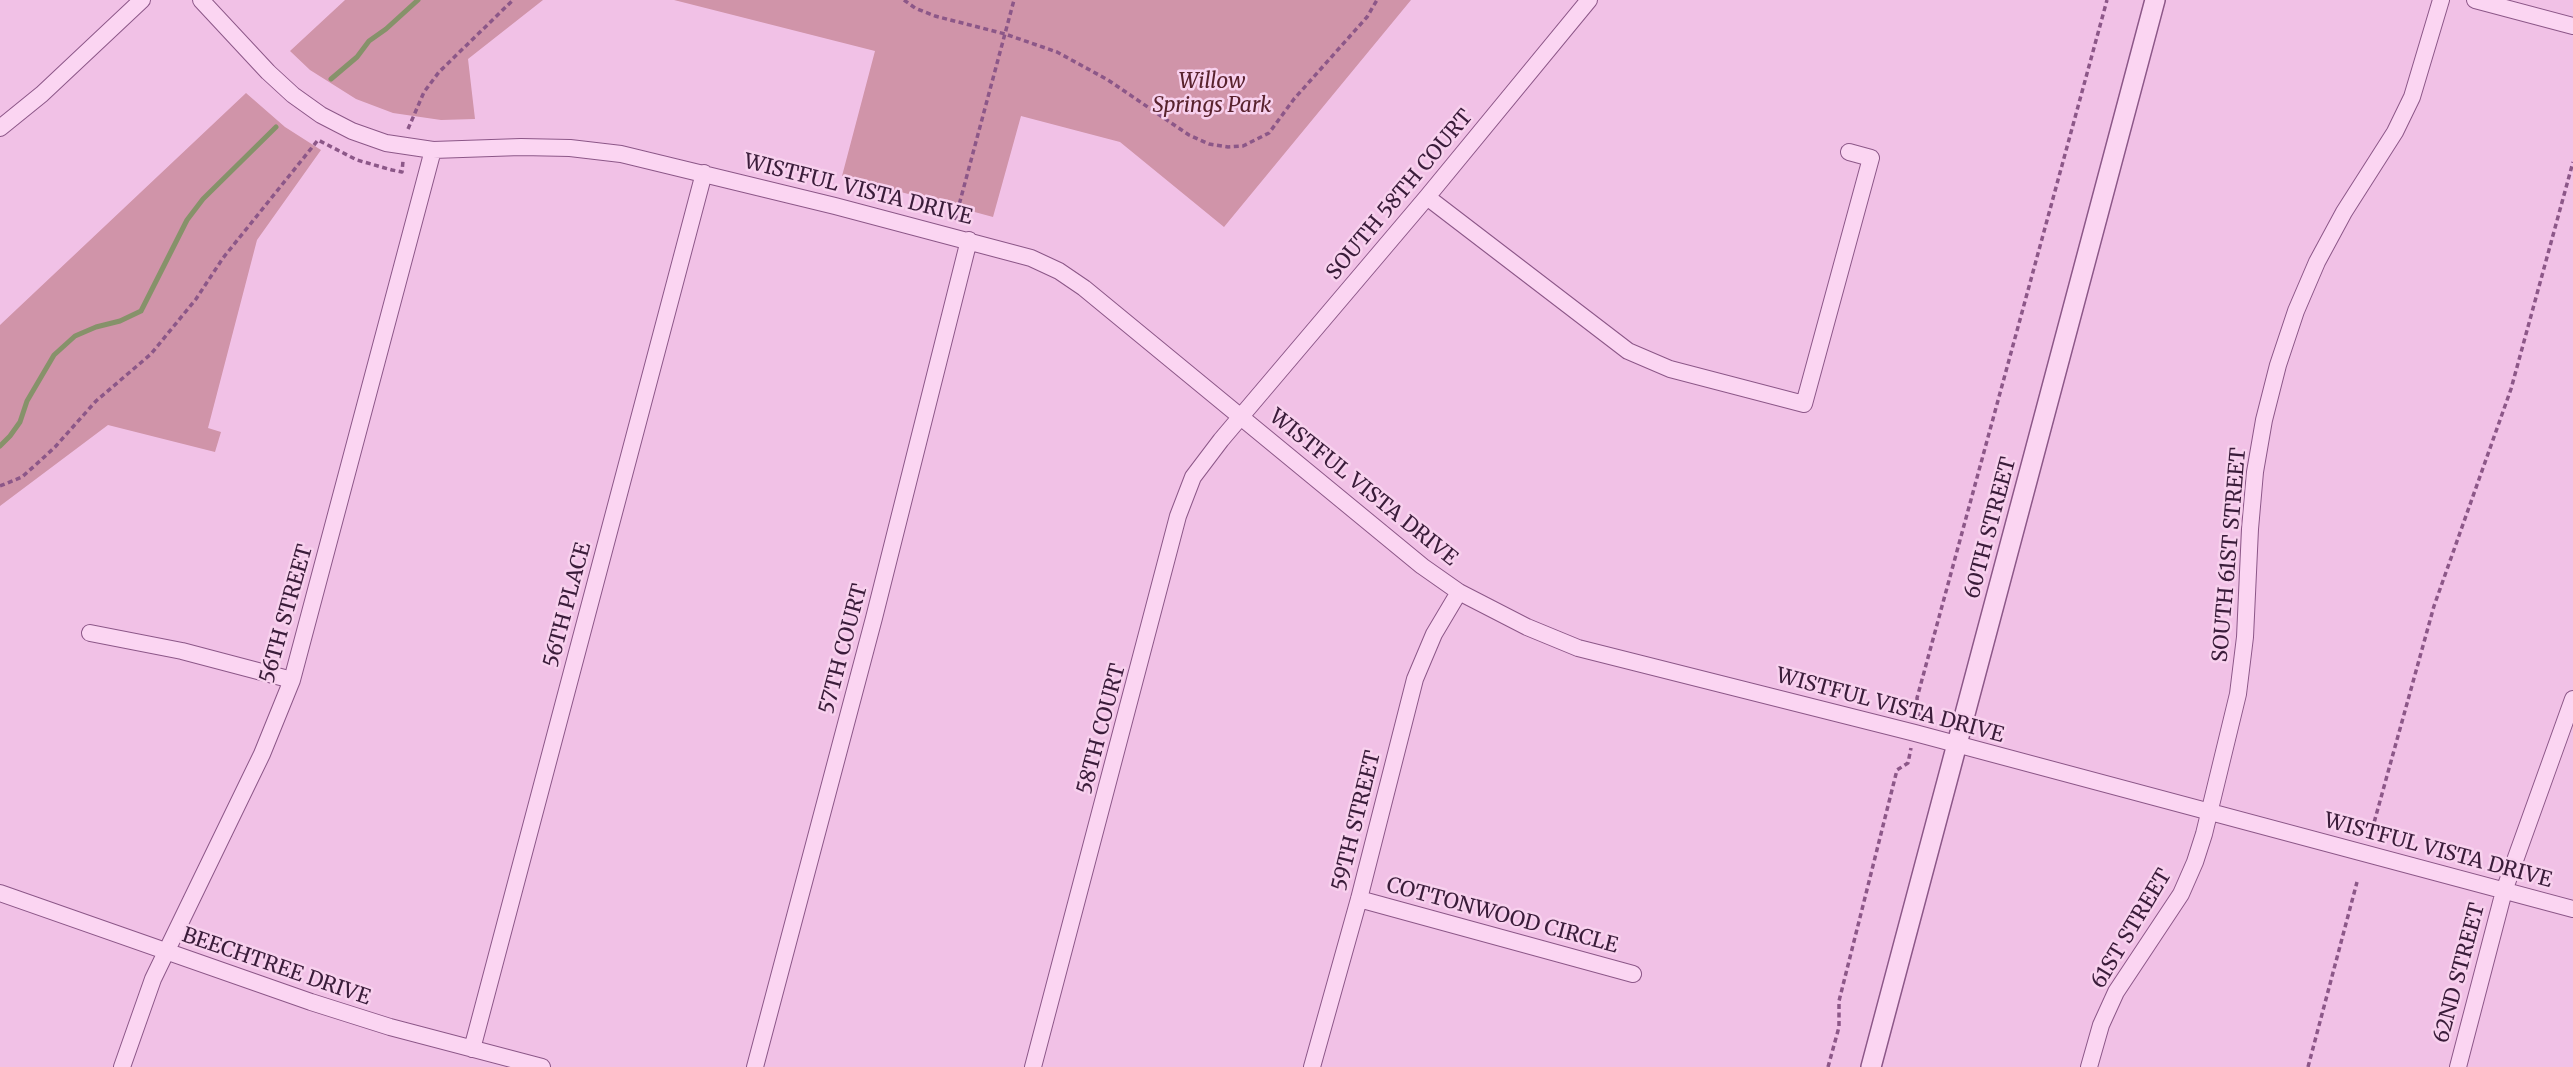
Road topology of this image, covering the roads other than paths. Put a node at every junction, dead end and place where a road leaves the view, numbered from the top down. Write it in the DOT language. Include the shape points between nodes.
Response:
graph roads {
  1 [pos="142,0"];
  2 [pos="201,0"];
  3 [pos="1589,0"];
  4 [pos="2155,0"];
  5 [pos="2441,0"];
  6 [pos="2475,0"];
  7 [pos="2573,26"];
  8 [pos="0,128"];
  9 [pos="433,150"];
  10 [pos="1849,152"];
  11 [pos="704,173"];
  12 [pos="1427,197"];
  13 [pos="969,240"];
  14 [pos="1241,416"];
  15 [pos="1459,592"];
  16 [pos="90,633"];
  17 [pos="292,680"];
  18 [pos="2573,699"];
  19 [pos="1957,746"];
  20 [pos="2210,813"];
  21 [pos="2504,891"];
  22 [pos="0,892"];
  23 [pos="1359,899"];
  24 [pos="2573,909"];
  25 [pos="166,951"];
  26 [pos="1633,974"];
  27 [pos="472,1049"];
  28 [pos="122,1067"];
  29 [pos="542,1067"];
  30 [pos="755,1067"];
  31 [pos="1033,1067"];
  32 [pos="1312,1067"];
  33 [pos="1871,1067"];
  34 [pos="2089,1067"];
  35 [pos="2458,1067"];
  1 -- 8 [label="street"];
  2 -- 9 [label="street, WISTFUL VISTA DRIVE" via="268,72 321,115 386,143"];
  3 -- 12 [label="street, SOUTH 58TH COURT"];
  4 -- 19 [label="street, 60TH STREET"];
  5 -- 20 [label="street, SOUTH 61ST STREET" via="2412,97 2318,262 2278,365 2255,472 2238,694"];
  6 -- 7 [label="street"];
  9 -- 11 [label="street, WISTFUL VISTA DRIVE" via="570,148 621,153"];
  9 -- 17 [label="street, 56TH STREET"];
  10 -- 12 [label="street" via="1871,158 1804,404 1670,369 1628,351"];
  11 -- 13 [label="street, WISTFUL VISTA DRIVE"];
  11 -- 27 [label="street, 56TH PLACE"];
  12 -- 14 [label="street, SOUTH 58TH COURT"];
  13 -- 14 [label="street, WISTFUL VISTA DRIVE" via="1059,271"];
  13 -- 30 [label="street, 57TH COURT"];
  14 -- 15 [label="street, WISTFUL VISTA DRIVE"];
  14 -- 31 [label="street, 58TH COURT" via="1194,477 1182,502"];
  15 -- 19 [label="street, WISTFUL VISTA DRIVE" via="1578,648"];
  15 -- 23 [label="street, 59TH STREET" via="1418,669"];
  16 -- 17 [label="street"];
  17 -- 25 [label="street, 56TH STREET" via="262,754"];
  18 -- 21 [label="street, 62ND STREET"];
  19 -- 20 [label="street, WISTFUL VISTA DRIVE"];
  19 -- 33 [label="street, 60TH STREET"];
  20 -- 21 [label="street, WISTFUL VISTA DRIVE"];
  20 -- 34 [label="street, 61ST STREET" via="2196,862 2116,992"];
  21 -- 24 [label="street, WISTFUL VISTA DRIVE"];
  21 -- 35 [label="street, 62ND STREET"];
  22 -- 25 [label="street, BEECHTREE DRIVE"];
  23 -- 26 [label="street, COTTONWOOD CIRCLE"];
  23 -- 32 [label="street, 59TH STREET"];
  25 -- 27 [label="street, BEECHTREE DRIVE" via="310,1002"];
  25 -- 28 [label="street, 56TH STREET"];
  27 -- 29 [label="street, BEECHTREE DRIVE"];
}
